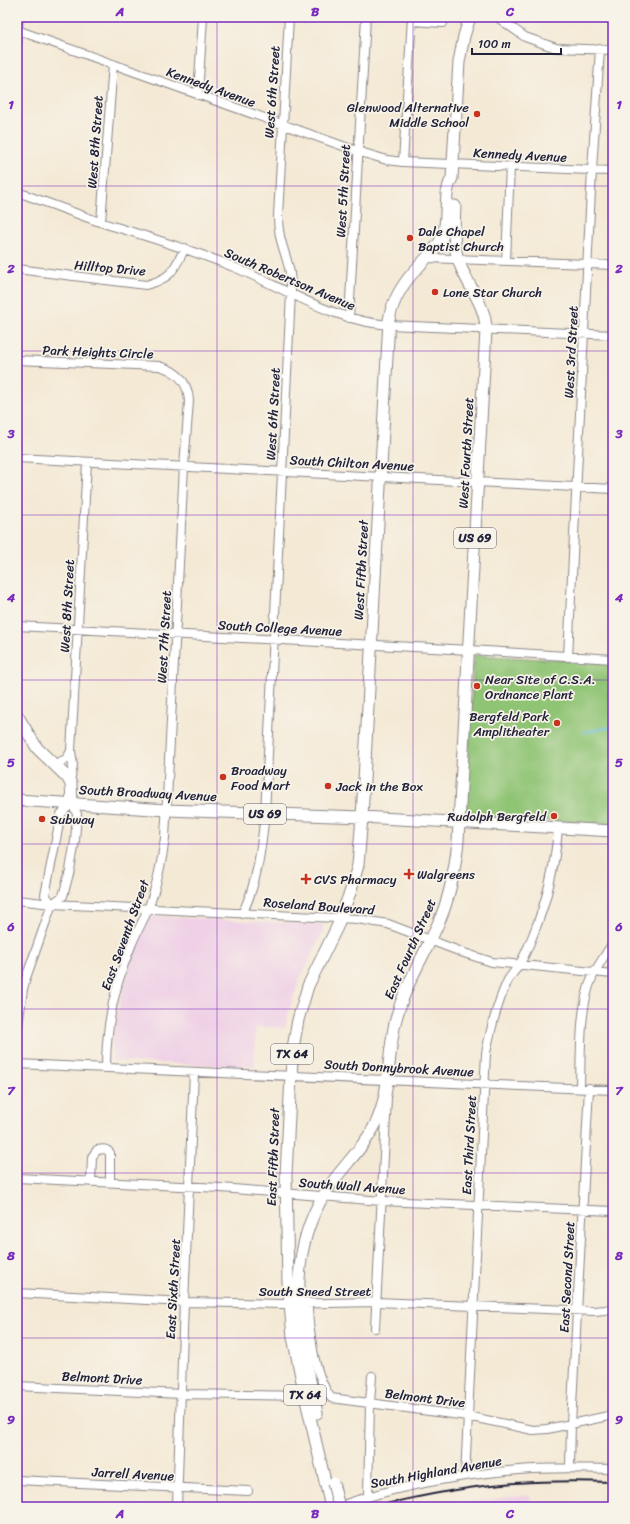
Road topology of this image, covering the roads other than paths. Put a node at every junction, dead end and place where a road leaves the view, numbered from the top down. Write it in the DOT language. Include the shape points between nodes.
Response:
graph roads {
  1 [pos="19,17"];
  2 [pos="204,17"];
  3 [pos="289,17"];
  4 [pos="366,17"];
  5 [pos="470,17"];
  6 [pos="497,17"];
  7 [pos="412,19"];
  8 [pos="443,24"];
  9 [pos="17,30"];
  10 [pos="17,46"];
  11 [pos="600,49"];
  12 [pos="613,50"];
  13 [pos="113,64"];
  14 [pos="198,95"];
  15 [pos="282,125"];
  16 [pos="357,151"];
  17 [pos="403,162"];
  18 [pos="453,164"];
  19 [pos="510,166"];
  20 [pos="592,170"];
  21 [pos="613,171"];
  22 [pos="452,178"];
  23 [pos="17,192"];
  24 [pos="101,222"];
  25 [pos="185,248"];
  26 [pos="427,258"];
  27 [pos="458,259"];
  28 [pos="506,261"];
  29 [pos="588,264"];
  30 [pos="613,265"];
  31 [pos="17,269"];
  32 [pos="291,293"];
  33 [pos="349,318"];
  34 [pos="389,325"];
  35 [pos="486,330"];
  36 [pos="584,334"];
  37 [pos="613,335"];
  38 [pos="17,360"];
  39 [pos="17,458"];
  40 [pos="87,462"];
  41 [pos="184,466"];
  42 [pos="282,472"];
  43 [pos="380,476"];
  44 [pos="478,482"];
  45 [pos="576,487"];
  46 [pos="613,489"];
  47 [pos="17,626"];
  48 [pos="77,629"];
  49 [pos="176,635"];
  50 [pos="273,640"];
  51 [pos="371,645"];
  52 [pos="470,650"];
  53 [pos="568,657"];
  54 [pos="613,659"];
  55 [pos="17,715"];
  56 [pos="71,751"];
  57 [pos="55,765"];
  58 [pos="70,782"];
  59 [pos="17,800"];
  60 [pos="72,803"];
  61 [pos="167,810"];
  62 [pos="265,814"];
  63 [pos="362,817"];
  64 [pos="460,822"];
  65 [pos="558,829"];
  66 [pos="613,831"];
  67 [pos="17,900"];
  68 [pos="52,904"];
  69 [pos="149,908"];
  70 [pos="242,914"];
  71 [pos="341,918"];
  72 [pos="431,940"];
  73 [pos="613,943"];
  74 [pos="519,965"];
  75 [pos="595,973"];
  76 [pos="613,974"];
  77 [pos="17,1033"];
  78 [pos="17,1064"];
  79 [pos="106,1068"];
  80 [pos="194,1072"];
  81 [pos="290,1076"];
  82 [pos="387,1083"];
  83 [pos="484,1084"];
  84 [pos="580,1088"];
  85 [pos="589,1088"];
  86 [pos="613,1090"];
  87 [pos="17,1178"];
  88 [pos="91,1182"];
  89 [pos="110,1182"];
  90 [pos="190,1186"];
  91 [pos="285,1193"];
  92 [pos="323,1196"];
  93 [pos="382,1201"];
  94 [pos="478,1205"];
  95 [pos="583,1210"];
  96 [pos="613,1211"];
  97 [pos="17,1293"];
  98 [pos="184,1302"];
  99 [pos="376,1302"];
  100 [pos="298,1303"];
  101 [pos="473,1305"];
  102 [pos="613,1308"];
  103 [pos="578,1309"];
  104 [pos="375,1328"];
  105 [pos="372,1376"];
  106 [pos="17,1386"];
  107 [pos="181,1394"];
  108 [pos="305,1396"];
  109 [pos="370,1403"];
  110 [pos="613,1414"];
  111 [pos="467,1416"];
  112 [pos="571,1424"];
  113 [pos="570,1468"];
  114 [pos="613,1468"];
  115 [pos="465,1476"];
  116 [pos="17,1480"];
  117 [pos="329,1484"];
  118 [pos="178,1488"];
  119 [pos="248,1491"];
  120 [pos="368,1496"];
  121 [pos="177,1507"];
  122 [pos="331,1507"];
  123 [pos="338,1507"];
  1 -- 9 [label="street"];
  2 -- 14 [label="street"];
  3 -- 15 [label="street, West 6th Street"];
  4 -- 16 [label="street, West 5th Street"];
  5 -- 18 [label="main road, US 69" via="458,62"];
  6 -- 11 [label="street" via="525,37 556,48"];
  7 -- 8 [label="street"];
  7 -- 17 [label="street"];
  9 -- 10 [label="street"];
  9 -- 13 [label="street, Kennedy Avenue"];
  11 -- 12 [label="street"];
  11 -- 20 [label="street, West 3rd Street"];
  13 -- 14 [label="street, Kennedy Avenue"];
  13 -- 24 [label="street, West 8th Street"];
  14 -- 15 [label="street, Kennedy Avenue"];
  15 -- 16 [label="street, Kennedy Avenue"];
  15 -- 32 [label="street, West 6th Street" via="278,229 290,270"];
  16 -- 17 [label="street, Kennedy Avenue"];
  16 -- 33 [label="street, West 5th Street"];
  17 -- 18 [label="street, Kennedy Avenue"];
  18 -- 19 [label="street, Kennedy Avenue"];
  18 -- 22 [label="main road, US 69"];
  19 -- 20 [label="street, Kennedy Avenue"];
  19 -- 28 [label="street"];
  20 -- 21 [label="street, Kennedy Avenue"];
  20 -- 29 [label="street, West 3rd Street"];
  22 -- 26 [label="main road, US 69" via="448,185 443,234"];
  22 -- 27 [label="main road, US 69" via="456,184 454,238"];
  23 -- 24 [label="street, South Robertson Avenue"];
  24 -- 25 [label="street, South Robertson Avenue"];
  25 -- 31 [label="street, Hilltop Drive" via="168,277 146,285"];
  25 -- 32 [label="street, South Robertson Avenue"];
  26 -- 27 [label="street"];
  26 -- 34 [label="main road, US 69" via="399,291 392,307"];
  27 -- 28 [label="street"];
  27 -- 35 [label="main road, West Fourth Street / US 69" via="481,305"];
  28 -- 29 [label="street"];
  29 -- 30 [label="street"];
  29 -- 36 [label="street, West 3rd Street"];
  32 -- 33 [label="street, South Robertson Avenue"];
  32 -- 42 [label="street, West 6th Street"];
  33 -- 34 [label="street, South Robertson Avenue"];
  34 -- 35 [label="street, South Robertson Avenue"];
  34 -- 43 [label="main road, West Fifth Street / US 69"];
  35 -- 36 [label="street, South Robertson Avenue"];
  35 -- 44 [label="main road, West Fourth Street / US 69"];
  36 -- 37 [label="street, South Robertson Avenue"];
  36 -- 45 [label="street, West 3rd Street"];
  38 -- 41 [label="street, Park Heights Circle" via="159,366 175,372 184,381 189,393"];
  39 -- 40 [label="street, South Chilton Avenue"];
  40 -- 41 [label="street, South Chilton Avenue"];
  40 -- 48 [label="street, West 8th Street"];
  41 -- 42 [label="street, South Chilton Avenue"];
  41 -- 49 [label="street, West 7th Street"];
  42 -- 43 [label="street, South Chilton Avenue"];
  42 -- 50 [label="street, West 6th Street"];
  43 -- 44 [label="street, South Chilton Avenue"];
  43 -- 51 [label="main road, West Fifth Street / US 69"];
  44 -- 45 [label="street, South Chilton Avenue"];
  44 -- 52 [label="main road, West Fourth Street / US 69"];
  45 -- 46 [label="street, South Chilton Avenue"];
  45 -- 53 [label="street, West 3rd Street"];
  47 -- 48 [label="street, South College Avenue"];
  48 -- 49 [label="street, South College Avenue"];
  48 -- 56 [label="street, West 8th Street"];
  49 -- 50 [label="street, South College Avenue"];
  49 -- 61 [label="street, West 7th Street"];
  50 -- 51 [label="street, South College Avenue"];
  50 -- 62 [label="street, West 6th Street"];
  51 -- 52 [label="street, South College Avenue"];
  51 -- 63 [label="main road, West Fifth Street / US 69"];
  52 -- 53 [label="street, South College Avenue"];
  52 -- 64 [label="main road, West Fourth Street / US 69"];
  53 -- 54 [label="street, South College Avenue"];
  55 -- 57 [label="main road" via="37,748"];
  56 -- 57 [label="street" via="67,758"];
  56 -- 58 [label="street, West 8th Street" via="73,765"];
  57 -- 58 [label="main road"];
  58 -- 60 [label="main road"];
  59 -- 60 [label="main road, South Broadway Avenue / US 69"];
  60 -- 61 [label="main road, South Broadway Avenue / US 69"];
  60 -- 68 [label="street" via="77,814 70,870 63,896"];
  60 -- 68 [label="street" via="61,814 45,894"];
  61 -- 62 [label="main road, South Broadway Avenue / US 69"];
  61 -- 69 [label="street, East Seventh Street" via="161,865"];
  62 -- 63 [label="main road, South Broadway Avenue / US 69"];
  62 -- 70 [label="street, West 6th Street" via="258,865 250,898"];
  63 -- 64 [label="main road, South Broadway Avenue / US 69"];
  63 -- 71 [label="main road, East Fifth Street / TX 64" via="358,864"];
  64 -- 65 [label="main road, South Broadway Avenue"];
  64 -- 72 [label="main road, East Fourth Street / TX 64" via="451,886"];
  65 -- 66 [label="main road, South Broadway Avenue"];
  65 -- 74 [label="street, East Third Street" via="556,855 547,893 533,936"];
  67 -- 68 [label="street, Roseland Boulevard"];
  68 -- 69 [label="street, Roseland Boulevard"];
  68 -- 77 [label="street" via="23,988"];
  69 -- 70 [label="street, Roseland Boulevard"];
  69 -- 79 [label="street, East Seventh Street" via="131,946 119,981 108,1030"];
  70 -- 71 [label="street, Roseland Boulevard"];
  71 -- 72 [label="street, Roseland Boulevard" via="388,924"];
  71 -- 81 [label="main road, East Fifth Street / TX 64" via="315,970 302,1004 294,1038"];
  72 -- 74 [label="street, Roseland Boulevard" via="492,962"];
  72 -- 82 [label="main road, East Fourth Street / TX 64" via="412,976 399,1009 393,1030"];
  73 -- 75 [label="street"];
  74 -- 75 [label="street, Roseland Boulevard"];
  74 -- 83 [label="street, East Third Street" via="509,979 491,1028"];
  75 -- 76 [label="street, Roseland Boulevard"];
  75 -- 84 [label="street" via="583,1015"];
  78 -- 79 [label="street, South Donnybrook Avenue"];
  79 -- 80 [label="street, South Donnybrook Avenue"];
  80 -- 81 [label="street, South Donnybrook Avenue"];
  80 -- 90 [label="street, East Sixth Street"];
  81 -- 82 [label="street, South Donnybrook Avenue"];
  81 -- 91 [label="main road, East Fifth Street / TX 64"];
  82 -- 83 [label="street, South Donnybrook Avenue"];
  82 -- 92 [label="main road, East Fourth Street / TX 64" via="379,1116 372,1131"];
  82 -- 93 [label="street, East Fourth Street"];
  83 -- 84 [label="street, South Donnybrook Avenue"];
  83 -- 94 [label="street, East Third Street"];
  84 -- 85 [label="street, South Donnybrook Avenue"];
  85 -- 86 [label="street, South Donnybrook Avenue"];
  85 -- 95 [label="street, East Second Street"];
  87 -- 88 [label="street, South Wall Avenue"];
  88 -- 89 [label="street, South Wall Avenue"];
  88 -- 89 [label="street" via="92,1157 97,1150 103,1149 110,1153"];
  89 -- 90 [label="street, South Wall Avenue"];
  90 -- 91 [label="street, South Wall Avenue"];
  90 -- 98 [label="street, East Sixth Street"];
  91 -- 92 [label="street, South Wall Avenue"];
  91 -- 100 [label="main road, East Fifth Street / TX 64"];
  92 -- 93 [label="street, South Wall Avenue"];
  92 -- 100 [label="main road, East Fifth Street / TX 64" via="303,1244 298,1271"];
  93 -- 94 [label="street, South Wall Avenue"];
  93 -- 99 [label="street, East Fourth Street"];
  94 -- 95 [label="street, South Wall Avenue"];
  94 -- 101 [label="street, East Third Street"];
  95 -- 96 [label="street, South Wall Avenue"];
  95 -- 103 [label="street, East Second Street"];
  97 -- 98 [label="street, South Sneed Street"];
  98 -- 100 [label="street, South Sneed Street"];
  98 -- 107 [label="street, East Sixth Street"];
  99 -- 100 [label="street, South Sneed Street"];
  99 -- 101 [label="street, South Sneed Street"];
  99 -- 104 [label="street, East Fourth Street"];
  100 -- 108 [label="main road, East Fifth Street / TX 64" via="297,1356"];
  100 -- 109 [label="street, Belmont Drive" via="309,1314 317,1368 331,1398"];
  100 -- 117 [label="main road, East Fifth Street / TX 64"];
  101 -- 103 [label="street, South Sneed Street"];
  101 -- 111 [label="street, East Third Street"];
  102 -- 103 [label="street, South Sneed Street"];
  103 -- 112 [label="street, East Second Street"];
  105 -- 109 [label="street"];
  106 -- 107 [label="street, Belmont Drive"];
  107 -- 108 [label="street, Belmont Drive"];
  107 -- 118 [label="street, East Sixth Street"];
  108 -- 117 [label="main road, East Fifth Street / TX 64"];
  109 -- 111 [label="street, Belmont Drive"];
  109 -- 120 [label="street"];
  110 -- 112 [label="street, Belmont Drive"];
  111 -- 112 [label="street, Belmont Drive" via="533,1430"];
  111 -- 115 [label="street, East Third Street"];
  112 -- 113 [label="street, East Second Street"];
  113 -- 114 [label="street, South Highland Avenue"];
  113 -- 115 [label="street, South Highland Avenue" via="519,1469"];
  115 -- 120 [label="street, South Highland Avenue"];
  116 -- 118 [label="street, Jarrell Avenue"];
  117 -- 122 [label="main road, East Fifth Street / TX 64"];
  117 -- 123 [label="main road, TX 64, bridge"];
  118 -- 119 [label="street, Jarrell Avenue"];
  118 -- 121 [label="street, East Sixth Street"];
  120 -- 123 [label="street, South Highland Avenue"];
}
